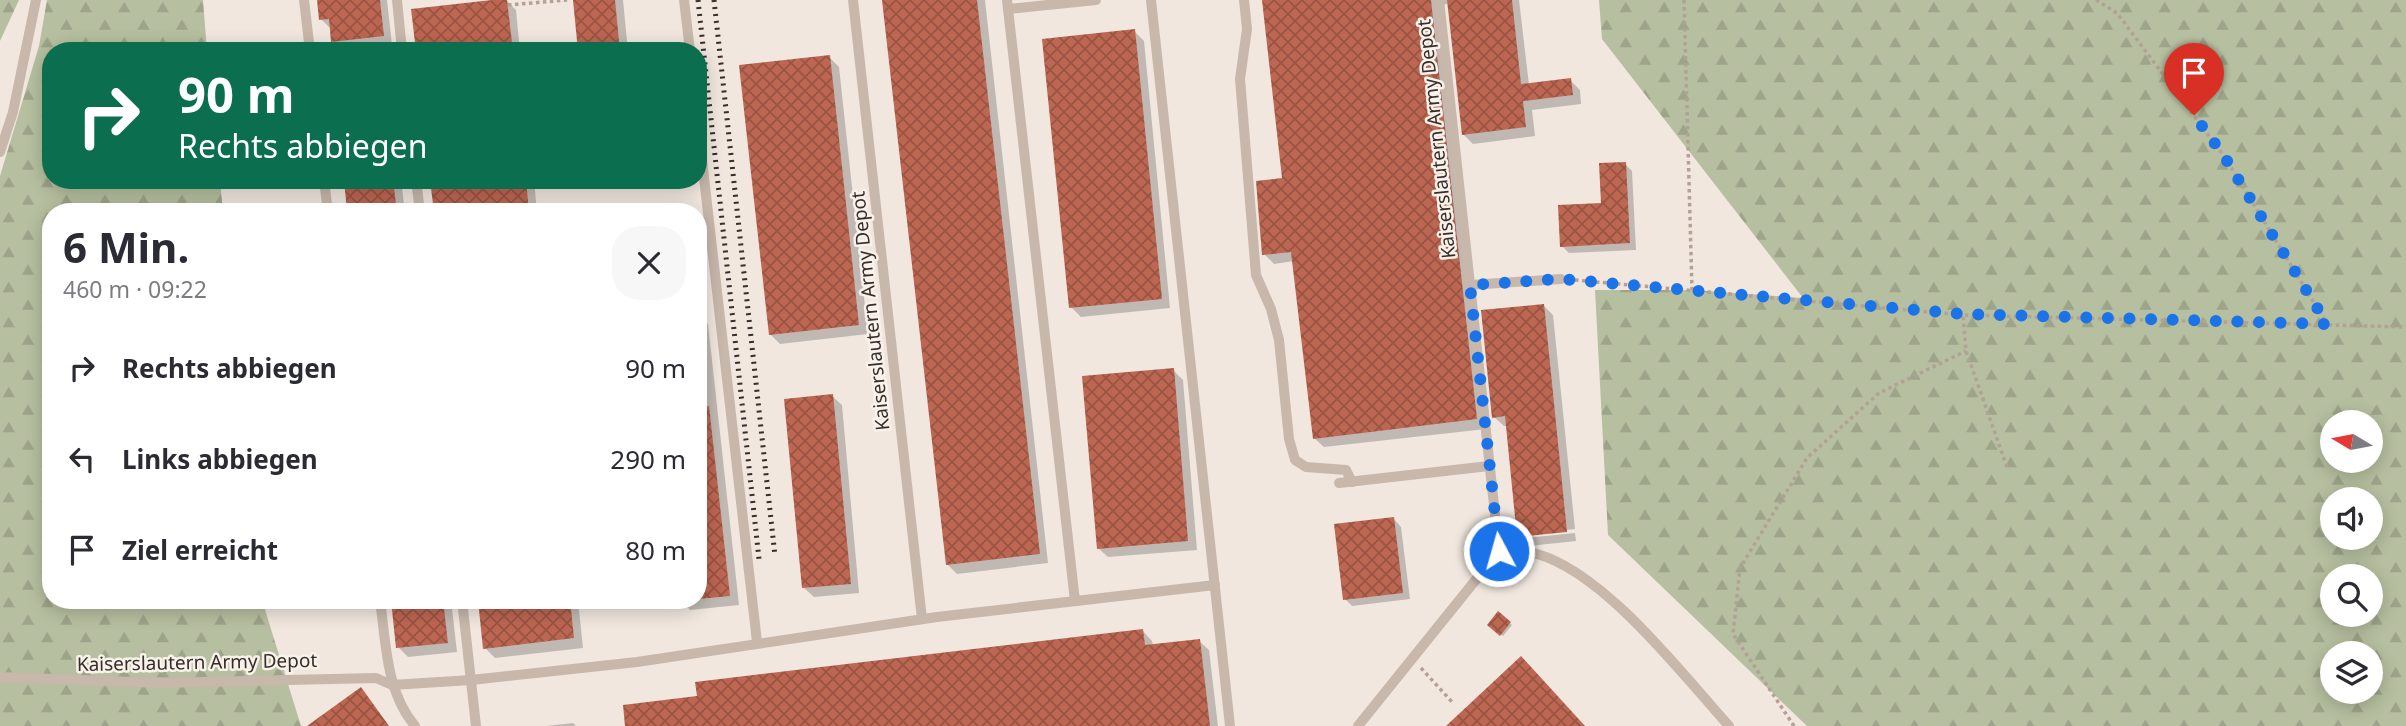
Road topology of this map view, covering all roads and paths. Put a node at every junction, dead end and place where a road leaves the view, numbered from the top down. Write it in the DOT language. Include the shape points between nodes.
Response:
graph roads {
  1 [pos="36,0"];
  2 [pos="304,0"];
  3 [pos="397,0"];
  4 [pos="567,0"];
  5 [pos="684,0"];
  6 [pos="853,0"];
  7 [pos="1096,0"];
  8 [pos="1151,0"];
  9 [pos="1244,0"];
  10 [pos="1438,0"];
  11 [pos="1684,0"];
  12 [pos="2096,0"];
  13 [pos="508,5"];
  14 [pos="1007,5"];
  15 [pos="309,42"];
  16 [pos="401,42"];
  17 [pos="689,42"];
  18 [pos="0,111"];
  19 [pos="13,112"];
  20 [pos="0,152"];
  21 [pos="707,204"];
  22 [pos="1561,279"];
  23 [pos="1470,285"];
  24 [pos="1692,290"];
  25 [pos="1963,314"];
  26 [pos="2327,324"];
  27 [pos="2406,327"];
  28 [pos="1966,351"];
  29 [pos="1489,466"];
  30 [pos="2007,467"];
  31 [pos="1352,482"];
  32 [pos="1339,483"];
  33 [pos="1499,551"];
  34 [pos="1216,585"];
  35 [pos="1075,601"];
  36 [pos="381,609"];
  37 [pos="463,609"];
  38 [pos="922,619"];
  39 [pos="757,642"];
  40 [pos="1413,659"];
  41 [pos="0,677"];
  42 [pos="471,680"];
  43 [pos="392,685"];
  44 [pos="1453,703"];
  45 [pos="415,726"];
  46 [pos="477,726"];
  47 [pos="1230,726"];
  48 [pos="1358,726"];
  49 [pos="1729,726"];
  50 [pos="1794,726"];
  1 -- 19 [label="lane"];
  2 -- 15 [label="lane"];
  3 -- 16 [label="lane"];
  4 -- 13 [label="path"];
  5 -- 17 [label="lane"];
  6 -- 38 [label="lane, Kaiserslautern Army Depot"];
  7 -- 14 [label="lane"];
  8 -- 34 [label="lane"];
  9 -- 31 [label="lane" via="1247,29 1240,79 1256,275 1279,340 1289,439 1295,460 1306,467 1346,470"];
  10 -- 23 [label="lane, Kaiserslautern Army Depot"];
  11 -- 24 [label="path"];
  12 -- 26 [label="path" via="2117,13 2224,156"];
  14 -- 35 [label="lane"];
  18 -- 19 [label="lane"];
  19 -- 20 [label="lane"];
  21 -- 39 [label="lane"];
  22 -- 23 [label="lane"];
  22 -- 24 [label="path"];
  23 -- 29 [label="lane, Kaiserslautern Army Depot"];
  24 -- 25 [label="path"];
  25 -- 26 [label="path"];
  25 -- 28 [label="path"];
  26 -- 27 [label="path"];
  28 -- 30 [label="path"];
  28 -- 50 [label="path" via="1879,393 1807,458 1740,568 1733,634"];
  29 -- 31 [label="lane"];
  29 -- 33 [label="lane, Kaiserslautern Army Depot"];
  31 -- 32 [label="lane"];
  33 -- 40 [label="lane"];
  33 -- 49 [label="lane" via="1546,557 1588,581 1661,649"];
  34 -- 35 [label="lane, Kaiserslautern Army Depot"];
  34 -- 47 [label="lane"];
  35 -- 38 [label="lane, Kaiserslautern Army Depot"];
  36 -- 43 [label="lane"];
  37 -- 42 [label="lane"];
  38 -- 39 [label="lane, Kaiserslautern Army Depot"];
  39 -- 42 [label="lane, Kaiserslautern Army Depot" via="637,662"];
  40 -- 44 [label="path"];
  40 -- 48 [label="lane"];
  41 -- 43 [label="lane, Kaiserslautern Army Depot" via="160,683 376,678"];
  42 -- 43 [label="lane, Kaiserslautern Army Depot"];
  42 -- 46 [label="lane"];
  43 -- 45 [label="lane"];
}
